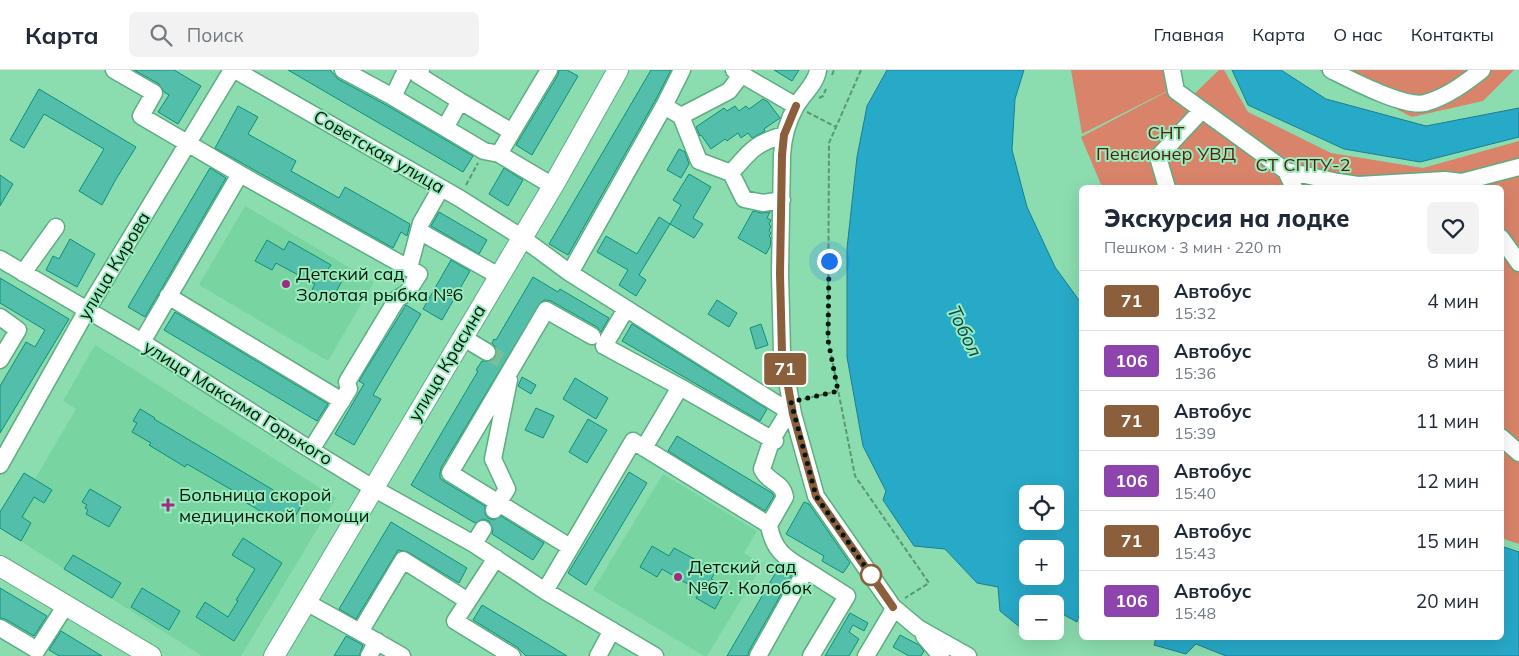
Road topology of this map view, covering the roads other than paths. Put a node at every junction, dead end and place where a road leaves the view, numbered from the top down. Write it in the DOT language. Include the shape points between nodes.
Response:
graph roads {
  1 [pos="114,70"];
  2 [pos="233,70"];
  3 [pos="343,70"];
  4 [pos="406,70"];
  5 [pos="421,70"];
  6 [pos="549,70"];
  7 [pos="618,70"];
  8 [pos="682,70"];
  9 [pos="818,70"];
  10 [pos="1172,70"];
  11 [pos="1331,70"];
  12 [pos="1482,70"];
  13 [pos="738,72"];
  14 [pos="393,97"];
  15 [pos="460,101"];
  16 [pos="664,106"];
  17 [pos="796,106"];
  18 [pos="1202,110"];
  19 [pos="681,116"];
  20 [pos="445,128"];
  21 [pos="512,132"];
  22 [pos="784,135"];
  23 [pos="188,143"];
  24 [pos="492,152"];
  25 [pos="1519,166"];
  26 [pos="1286,171"];
  27 [pos="731,173"];
  28 [pos="240,174"];
  29 [pos="1167,185"];
  30 [pos="1293,185"];
  31 [pos="1464,185"];
  32 [pos="553,186"];
  33 [pos="441,188"];
  34 [pos="782,200"];
  35 [pos="56,227"];
  36 [pos="419,231"];
  37 [pos="522,237"];
  38 [pos="1504,242"];
  39 [pos="0,259"];
  40 [pos="1519,263"];
  41 [pos="409,268"];
  42 [pos="570,272"];
  43 [pos="24,273"];
  44 [pos="499,276"];
  45 [pos="168,296"];
  46 [pos="626,309"];
  47 [pos="87,310"];
  48 [pos="0,317"];
  49 [pos="592,336"];
  50 [pos="462,337"];
  51 [pos="142,342"];
  52 [pos="487,352"];
  53 [pos="0,360"];
  54 [pos="510,364"];
  55 [pos="680,387"];
  56 [pos="342,402"];
  57 [pos="791,409"];
  58 [pos="773,440"];
  59 [pos="1504,440"];
  60 [pos="644,448"];
  61 [pos="311,450"];
  62 [pos="1519,453"];
  63 [pos="0,465"];
  64 [pos="373,488"];
  65 [pos="497,507"];
  66 [pos="769,525"];
  67 [pos="483,528"];
  68 [pos="474,544"];
  69 [pos="570,547"];
  70 [pos="496,558"];
  71 [pos="0,566"];
  72 [pos="806,570"];
  73 [pos="545,591"];
  74 [pos="468,601"];
  75 [pos="306,602"];
  76 [pos="66,605"];
  77 [pos="888,608"];
  78 [pos="0,628"];
  79 [pos="918,628"];
  80 [pos="612,630"];
  81 [pos="360,632"];
  82 [pos="936,639"];
  83 [pos="377,641"];
  84 [pos="127,650"];
  85 [pos="42,653"];
  86 [pos="151,656"];
  87 [pos="274,656"];
  88 [pos="369,656"];
  89 [pos="402,656"];
  90 [pos="512,656"];
  91 [pos="598,656"];
  92 [pos="655,656"];
  93 [pos="758,656"];
  94 [pos="811,656"];
  95 [pos="866,656"];
  96 [pos="941,656"];
  97 [pos="955,656"];
  98 [pos="968,656"];
  1 -- 23 [label="street" via="154,92 141,116"];
  2 -- 23 [label="street, улица Кирова"];
  2 -- 33 [label="street, Советская улица"];
  3 -- 14 [label="street"];
  4 -- 14 [label="street"];
  5 -- 15 [label="street" via="418,75"];
  6 -- 21 [label="street"];
  7 -- 32 [label="main road, улица Красина"];
  8 -- 16 [label="street"];
  9 -- 17 [label="street" via="817,77"];
  10 -- 18 [label="street" via="1176,91"];
  11 -- 12 [label="street" via="1410,103 1424,103 1451,92"];
  13 -- 17 [label="street"];
  13 -- 19 [label="street" via="729,91"];
  14 -- 20 [label="street"];
  15 -- 20 [label="street"];
  15 -- 21 [label="street"];
  16 -- 19 [label="street"];
  16 -- 42 [label="street"];
  17 -- 22 [label="street"];
  18 -- 26 [label="street"];
  18 -- 29 [label="street" via="1158,157"];
  19 -- 27 [label="street" via="699,161"];
  20 -- 24 [label="street"];
  21 -- 24 [label="street"];
  22 -- 27 [label="street" via="752,148"];
  22 -- 34 [label="street"];
  23 -- 28 [label="street"];
  23 -- 47 [label="street, улица Кирова"];
  24 -- 32 [label="street"];
  25 -- 31 [label="street"];
  26 -- 30 [label="street"];
  26 -- 31 [label="street" via="1358,185 1445,180"];
  27 -- 34 [label="street" via="744,199 763,203"];
  28 -- 41 [label="street"];
  28 -- 45 [label="street"];
  32 -- 37 [label="main road, улица Красина"];
  33 -- 36 [label="street"];
  33 -- 37 [label="street, Советская улица"];
  34 -- 57 [label="street" via="782,353"];
  35 -- 43 [label="street"];
  36 -- 41 [label="street"];
  36 -- 44 [label="street"];
  37 -- 42 [label="street, Советская улица"];
  37 -- 44 [label="main road, улица Красина"];
  38 -- 40 [label="street"];
  39 -- 43 [label="street, улица Максима Горького"];
  41 -- 56 [label="street" via="419,274 407,294 397,299 347,382 350,389"];
  42 -- 46 [label="street, Советская улица"];
  43 -- 47 [label="street, улица Максима Горького"];
  44 -- 50 [label="main road, улица Красина"];
  45 -- 51 [label="street"];
  45 -- 56 [label="street"];
  46 -- 55 [label="street" via="604,346"];
  46 -- 57 [label="street, Советская улица"];
  47 -- 51 [label="street, улица Максима Горького"];
  47 -- 63 [label="street, улица Кирова"];
  48 -- 53 [label="street" via="18,330"];
  49 -- 54 [label="street" via="546,310"];
  50 -- 52 [label="street"];
  50 -- 64 [label="main road, улица Красина"];
  51 -- 61 [label="street, улица Максима Горького"];
  54 -- 65 [label="street" via="493,459 507,489"];
  54 -- 65 [label="street" via="450,473"];
  55 -- 58 [label="street"];
  55 -- 60 [label="street"];
  56 -- 61 [label="street"];
  57 -- 58 [label="street"];
  57 -- 77 [label="street" via="816,496"];
  58 -- 66 [label="street" via="762,469 765,475 782,486 785,497"];
  59 -- 62 [label="street"];
  60 -- 66 [label="street"];
  60 -- 69 [label="street" via="633,441"];
  61 -- 64 [label="street, улица Максима Горького"];
  64 -- 68 [label="street, улица Максима Горького"];
  64 -- 75 [label="main road, улица Красина"];
  65 -- 69 [label="street"];
  66 -- 72 [label="street" via="771,537 781,554"];
  67 -- 68 [label="street"];
  68 -- 70 [label="street, улица Максима Горького"];
  69 -- 73 [label="street"];
  70 -- 73 [label="street, улица Максима Горького"];
  70 -- 74 [label="street"];
  71 -- 76 [label="main road"];
  72 -- 93 [label="street"];
  72 -- 94 [label="street" via="846,596"];
  73 -- 80 [label="street, улица Максима Горького"];
  74 -- 81 [label="street" via="402,560"];
  74 -- 90 [label="street" via="455,621"];
  75 -- 81 [label="street"];
  75 -- 87 [label="main road, улица Красина"];
  76 -- 84 [label="main road"];
  76 -- 85 [label="street"];
  77 -- 79 [label="street"];
  77 -- 95 [label="street"];
  78 -- 85 [label="street"];
  79 -- 82 [label="street"];
  79 -- 96 [label="street"];
  80 -- 91 [label="street"];
  80 -- 92 [label="street, улица Максима Горького"];
  81 -- 83 [label="street"];
  82 -- 97 [label="street"];
  82 -- 98 [label="street"];
  83 -- 88 [label="street"];
  83 -- 89 [label="street"];
  84 -- 86 [label="main road"];
}
